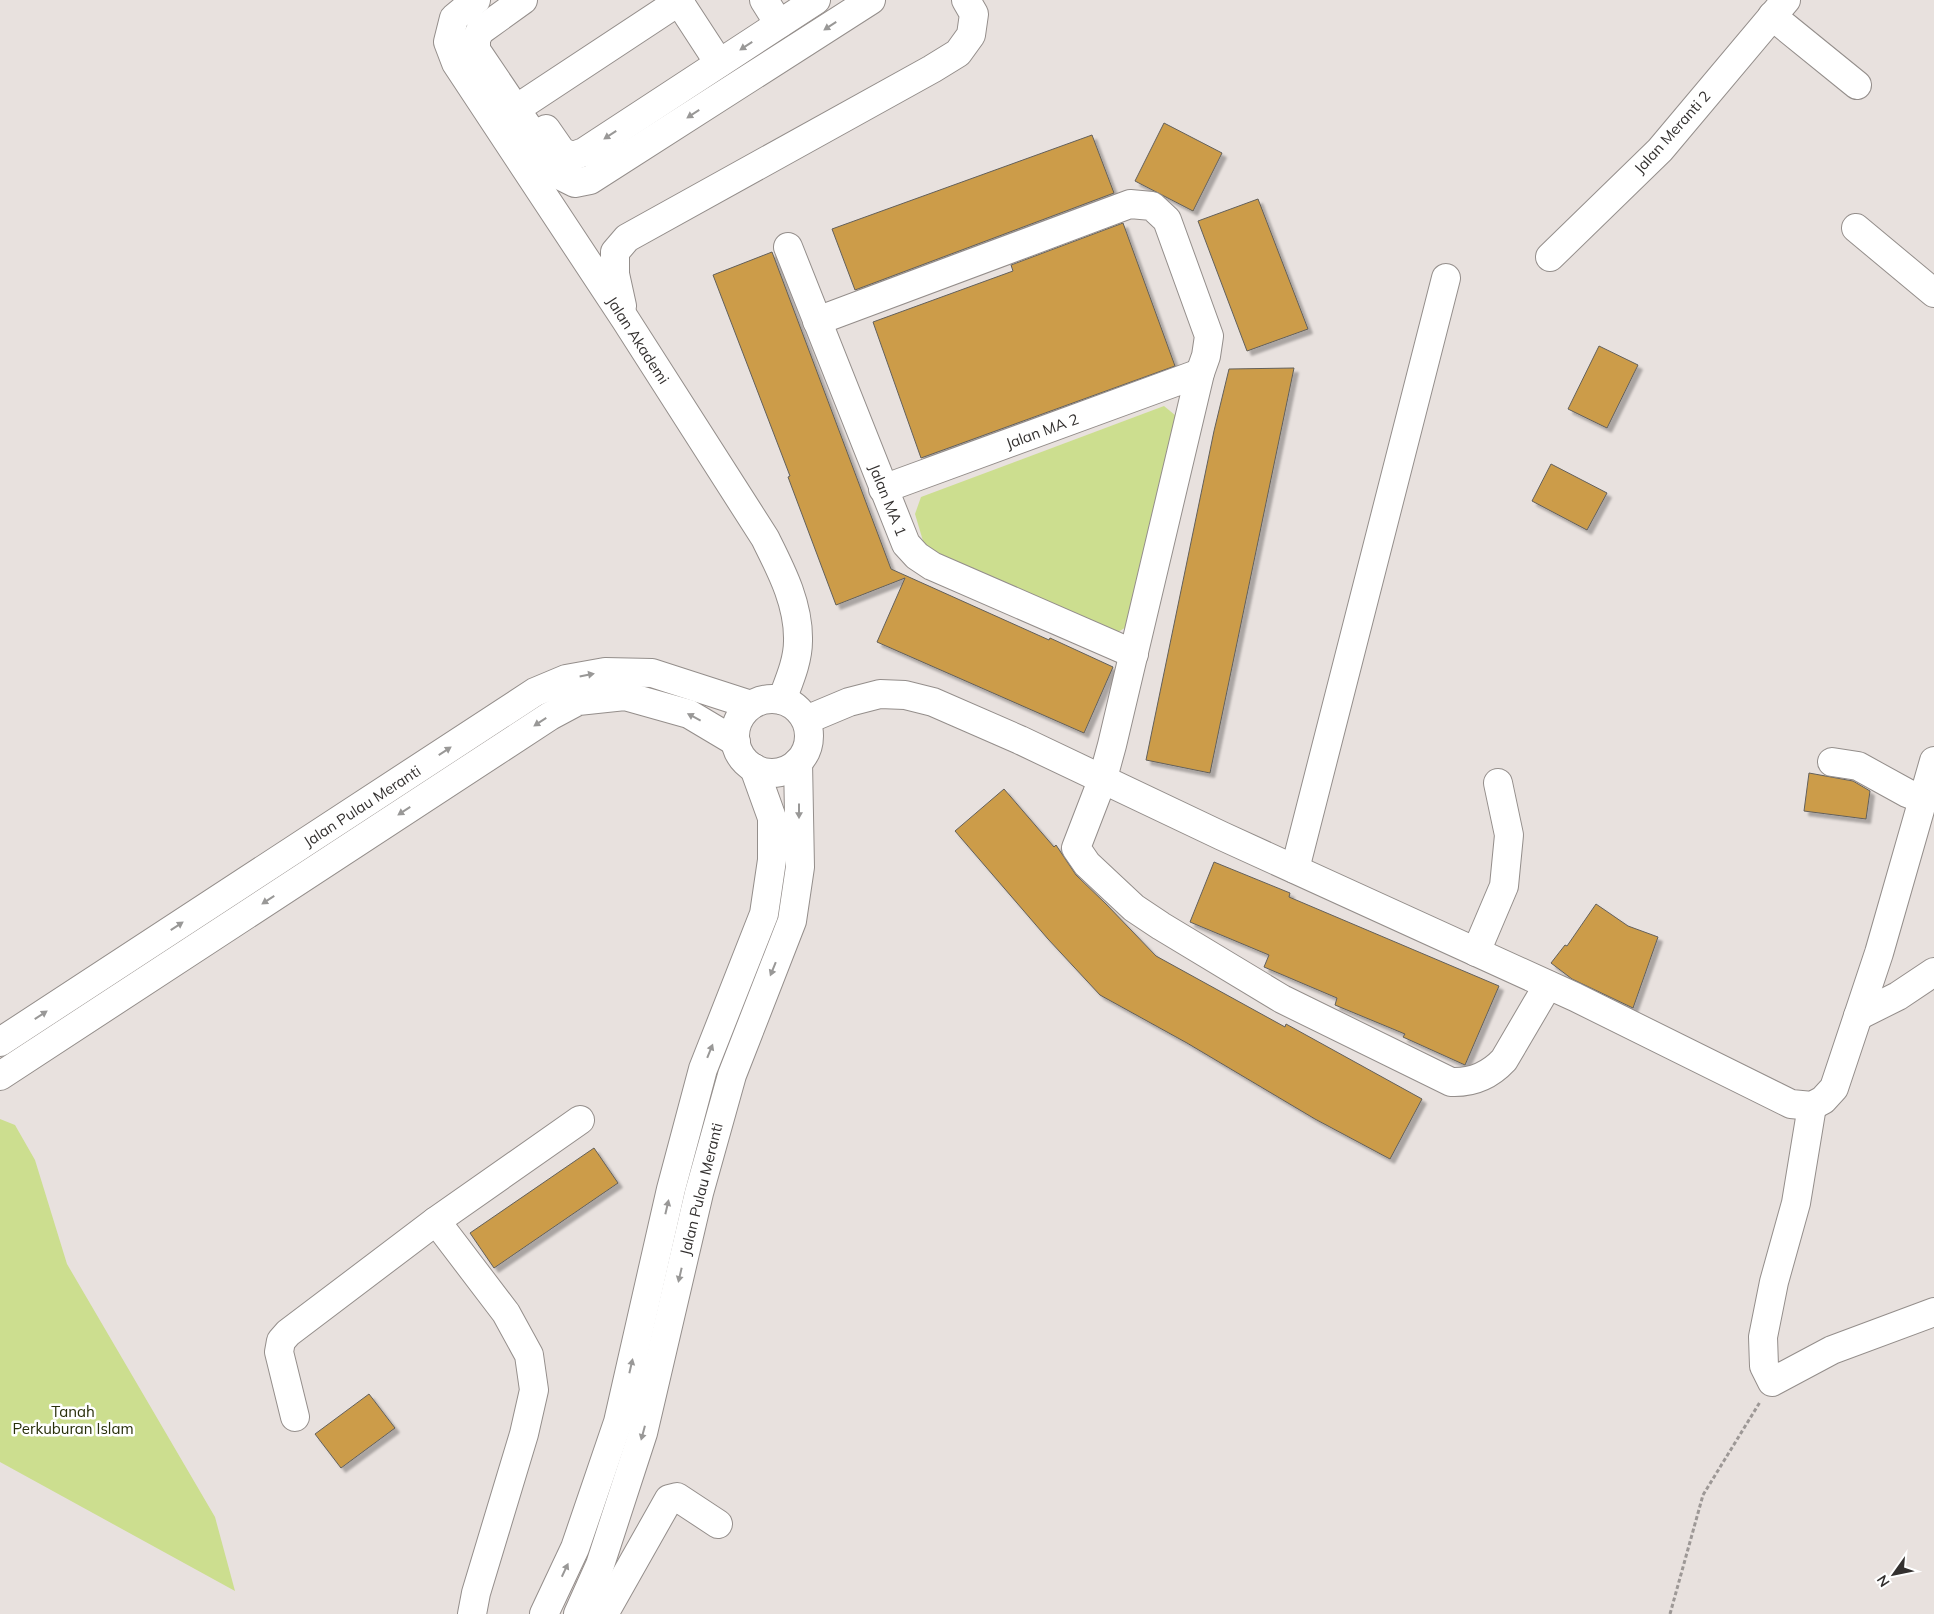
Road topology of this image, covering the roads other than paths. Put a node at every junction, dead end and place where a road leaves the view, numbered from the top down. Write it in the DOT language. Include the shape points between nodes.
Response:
graph roads {
  1 [pos="476,0"];
  2 [pos="523,0"];
  3 [pos="679,0"];
  4 [pos="764,0"];
  5 [pos="816,0"];
  6 [pos="871,0"];
  7 [pos="966,0"];
  8 [pos="1779,8"];
  9 [pos="779,24"];
  10 [pos="480,31"];
  11 [pos="720,63"];
  12 [pos="1857,85"];
  13 [pos="528,101"];
  14 [pos="1856,228"];
  15 [pos="788,247"];
  16 [pos="1550,257"];
  17 [pos="1446,278"];
  18 [pos="1934,293"];
  19 [pos="625,319"];
  20 [pos="816,321"];
  21 [pos="1200,373"];
  22 [pos="883,489"];
  23 [pos="1134,654"];
  24 [pos="782,700"];
  25 [pos="751,705"];
  26 [pos="806,720"];
  27 [pos="736,742"];
  28 [pos="1934,761"];
  29 [pos="798,762"];
  30 [pos="1832,762"];
  31 [pos="754,768"];
  32 [pos="1103,778"];
  33 [pos="1498,783"];
  34 [pos="1924,814"];
  35 [pos="1295,869"];
  36 [pos="1476,952"];
  37 [pos="1934,972"];
  38 [pos="1548,985"];
  39 [pos="1858,1016"];
  40 [pos="0,1042"];
  41 [pos="0,1076"];
  42 [pos="1812,1106"];
  43 [pos="580,1120"];
  44 [pos="436,1221"];
  45 [pos="1934,1312"];
  46 [pos="295,1417"];
  47 [pos="718,1524"];
  48 [pos="472,1614"];
  49 [pos="544,1614"];
  50 [pos="578,1614"];
  51 [pos="604,1614"];
  1 -- 19 [label="street, Jalan Akademi" via="454,18 448,42 456,64"];
  2 -- 10 [label="street"];
  3 -- 11 [label="street"];
  3 -- 13 [label="street"];
  4 -- 9 [label="street"];
  5 -- 9 [label="street"];
  6 -- 10 [label="street, one-way" via="590,180 574,183 561,176 476,50"];
  7 -- 19 [label="street" via="974,14 971,35 958,52 627,238 615,252 615,274"];
  8 -- 12 [label="street"];
  8 -- 16 [label="street, Jalan Meranti 2" via="1660,150"];
  9 -- 11 [label="street, one-way"];
  10 -- 13 [label="street"];
  11 -- 13 [label="street, one-way" via="584,152 573,156 562,152"];
  14 -- 18 [label="street"];
  15 -- 20 [label="street, Jalan MA 1"];
  17 -- 35 [label="street"];
  19 -- 24 [label="street, Jalan Akademi" via="765,538 783,574 794,607 798,640 794,668"];
  20 -- 21 [label="street" via="1130,204 1152,206 1168,220 1209,336"];
  20 -- 22 [label="street, Jalan MA 1"];
  21 -- 22 [label="street, Jalan MA 2"];
  21 -- 23 [label="street"];
  22 -- 23 [label="street, Jalan MA 1" via="906,544 932,566"];
  23 -- 32 [label="street"];
  24 -- 25 [label="street" via="772,699"];
  24 -- 26 [label="street" via="800,711"];
  25 -- 27 [label="street" via="738,721"];
  40 -- 25 [label="street, Jalan Pulau Meranti, one-way" via="535,692 566,679 604,672 652,673"];
  26 -- 29 [label="street" via="809,742"];
  26 -- 32 [label="street" via="880,694 905,695 933,702"];
  27 -- 31 [label="street" via="739,752"];
  27 -- 41 [label="street, Jalan Pulau Meranti, one-way" via="689,714 625,696 578,701 550,716"];
  28 -- 34 [label="street"];
  29 -- 31 [label="street" via="791,768 773,773"];
  29 -- 50 [label="street, Jalan Pulau Meranti, one-way" via="800,867 792,921 732,1075 699,1193 643,1434 600,1565"];
  30 -- 34 [label="street" via="1858,766 1907,793"];
  49 -- 31 [label="street, Jalan Pulau Meranti, one-way" via="575,1548 618,1422 671,1189 703,1069 764,914 772,860 772,818"];
  32 -- 35 [label="street"];
  32 -- 38 [label="street" via="1076,848 1087,864 1134,908 1282,999 1451,1082 1467,1083 1494,1070 1504,1060"];
  33 -- 36 [label="street" via="1509,835 1504,886"];
  34 -- 39 [label="street"];
  35 -- 36 [label="street"];
  36 -- 38 [label="street"];
  37 -- 39 [label="street" via="1898,996"];
  38 -- 42 [label="street" via="1791,1104"];
  39 -- 42 [label="street" via="1834,1088"];
  42 -- 45 [label="street" via="1796,1203 1763,1337 1764,1366 1772,1382 1832,1350"];
  43 -- 44 [label="street"];
  44 -- 46 [label="street" via="281,1341 278,1352"];
  44 -- 48 [label="street" via="506,1313 529,1355 534,1390"];
  47 -- 51 [label="street" via="677,1497 669,1499"];
}
